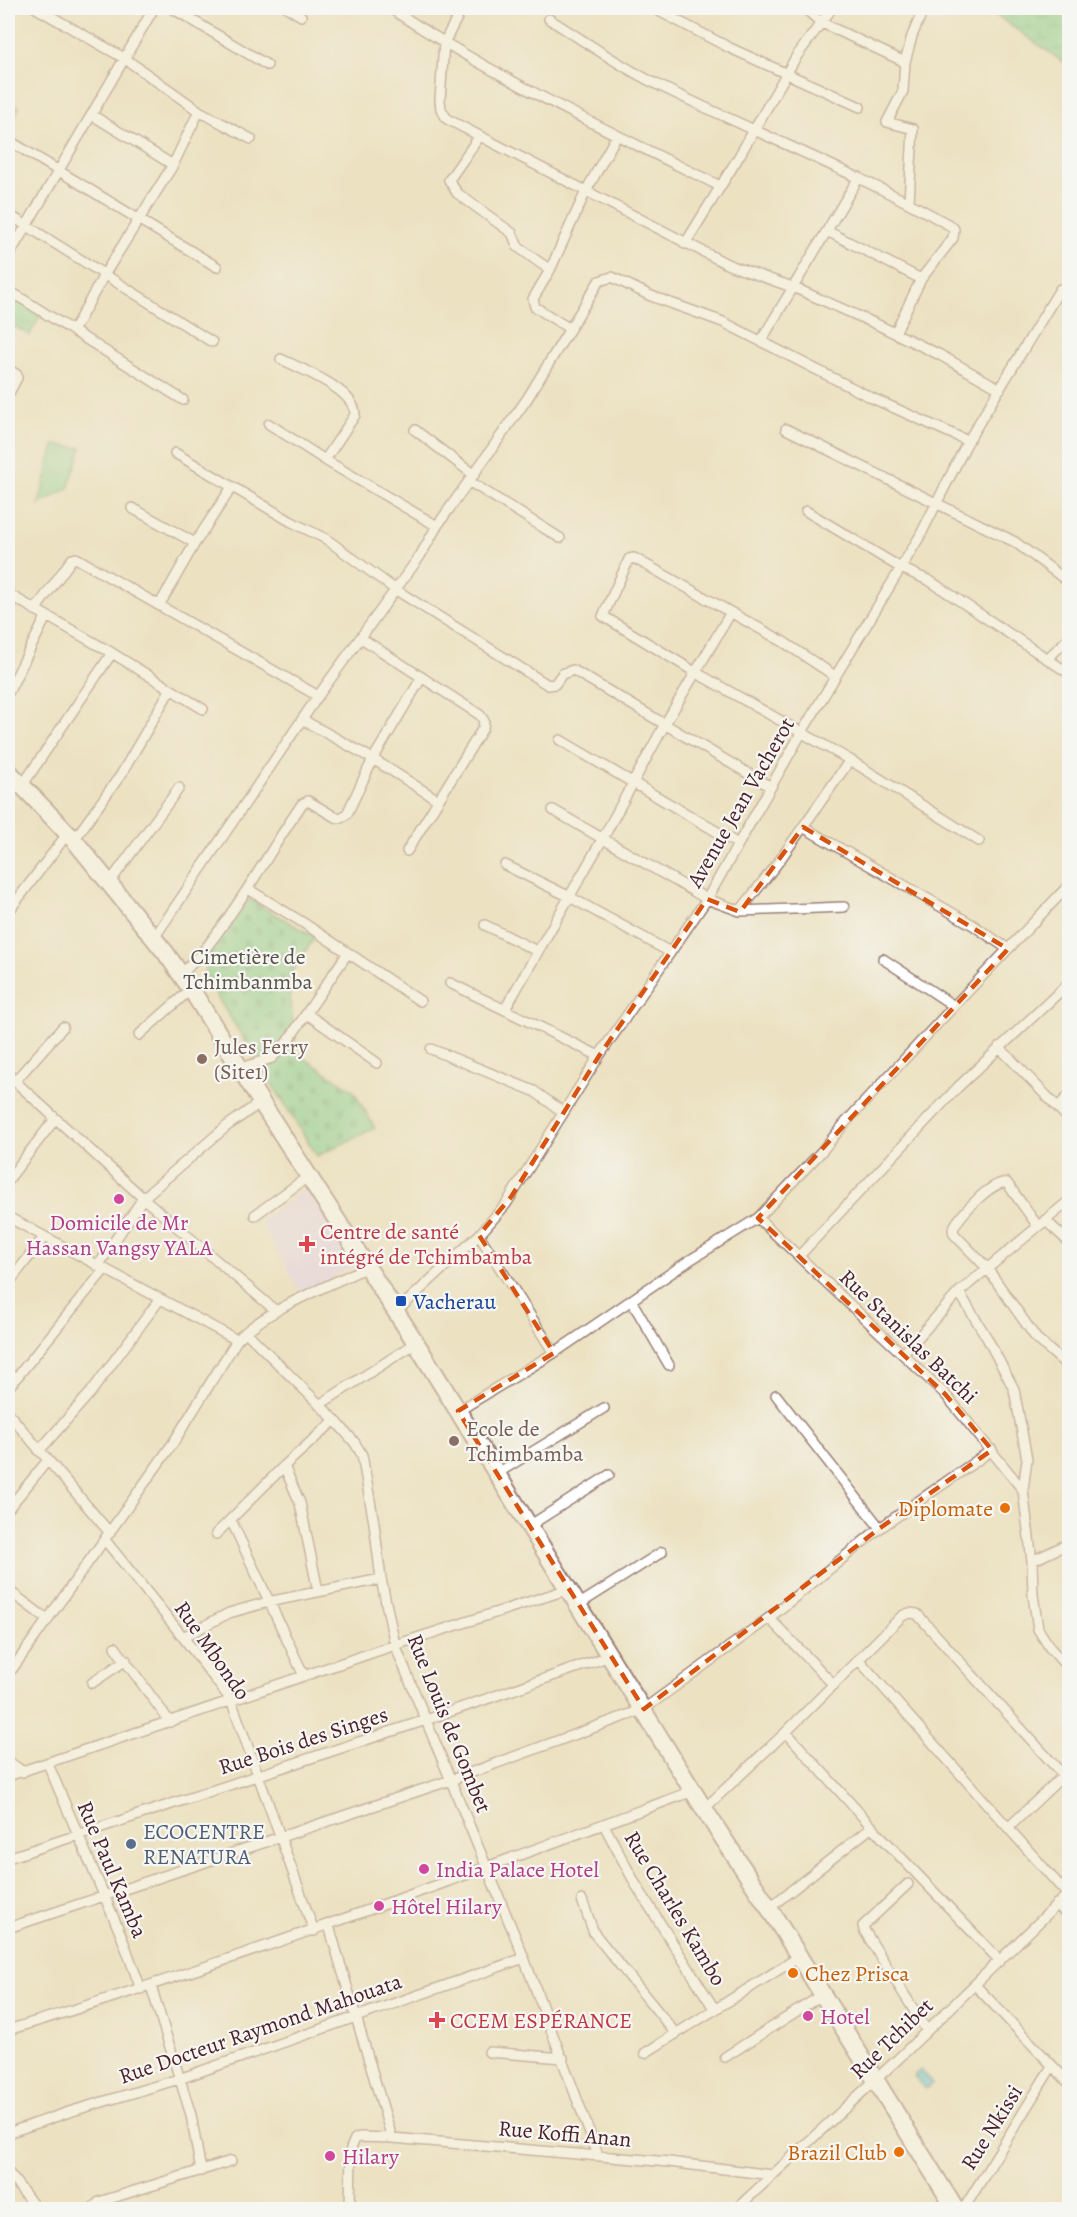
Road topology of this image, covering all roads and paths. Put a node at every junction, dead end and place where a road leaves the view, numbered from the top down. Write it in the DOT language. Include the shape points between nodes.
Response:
graph roads {
  1 [pos="36,8"];
  2 [pos="154,8"];
  3 [pos="172,8"];
  4 [pos="288,8"];
  5 [pos="390,8"];
  6 [pos="462,8"];
  7 [pos="653,8"];
  8 [pos="805,8"];
  9 [pos="832,8"];
  10 [pos="924,8"];
  11 [pos="302,16"];
  12 [pos="549,19"];
  13 [pos="820,22"];
  14 [pos="444,43"];
  15 [pos="124,58"];
  16 [pos="905,62"];
  17 [pos="267,65"];
  18 [pos="787,74"];
  19 [pos="860,107"];
  20 [pos="199,111"];
  21 [pos="92,114"];
  22 [pos="754,128"];
  23 [pos="479,137"];
  24 [pos="616,137"];
  25 [pos="251,139"];
  26 [pos="8,140"];
  27 [pos="173,165"];
  28 [pos="60,170"];
  29 [pos="859,177"];
  30 [pos="720,186"];
  31 [pos="586,191"];
  32 [pos="909,202"];
  33 [pos="8,214"];
  34 [pos="139,219"];
  35 [pos="27,225"];
  36 [pos="827,231"];
  37 [pos="685,244"];
  38 [pos="8,257"];
  39 [pos="217,267"];
  40 [pos="550,270"];
  41 [pos="104,275"];
  42 [pos="921,279"];
  43 [pos="795,288"];
  44 [pos="1060,289"];
  45 [pos="8,290"];
  46 [pos="570,329"];
  47 [pos="73,331"];
  48 [pos="895,333"];
  49 [pos="761,341"];
  50 [pos="212,342"];
  51 [pos="281,359"];
  52 [pos="8,369"];
  53 [pos="1000,389"];
  54 [pos="8,395"];
  55 [pos="183,400"];
  56 [pos="268,424"];
  57 [pos="786,429"];
  58 [pos="415,430"];
  59 [pos="968,441"];
  60 [pos="175,453"];
  61 [pos="325,460"];
  62 [pos="472,479"];
  63 [pos="232,487"];
  64 [pos="936,502"];
  65 [pos="132,508"];
  66 [pos="806,510"];
  67 [pos="437,526"];
  68 [pos="560,538"];
  69 [pos="195,543"];
  70 [pos="901,568"];
  71 [pos="1070,583"];
  72 [pos="396,590"];
  73 [pos="8,594"];
  74 [pos="160,604"];
  75 [pos="35,610"];
  76 [pos="730,614"];
  77 [pos="46,617"];
  78 [pos="1070,637"];
  79 [pos="361,638"];
  80 [pos="112,653"];
  81 [pos="1047,659"];
  82 [pos="695,672"];
  83 [pos="1070,674"];
  84 [pos="835,676"];
  85 [pos="422,678"];
  86 [pos="170,690"];
  87 [pos="8,693"];
  88 [pos="318,696"];
  89 [pos="203,710"];
  90 [pos="303,720"];
  91 [pos="665,724"];
  92 [pos="802,732"];
  93 [pos="560,740"];
  94 [pos="373,759"];
  95 [pos="850,760"];
  96 [pos="8,771"];
  97 [pos="633,782"];
  98 [pos="22,786"];
  99 [pos="179,788"];
  100 [pos="771,788"];
  101 [pos="438,800"];
  102 [pos="553,810"];
  103 [pos="803,827"];
  104 [pos="71,836"];
  105 [pos="603,838"];
  106 [pos="979,842"];
  107 [pos="738,844"];
  108 [pos="407,851"];
  109 [pos="505,866"];
  110 [pos="110,882"];
  111 [pos="1070,884"];
  112 [pos="248,889"];
  113 [pos="568,896"];
  114 [pos="707,899"];
  115 [pos="9,905"];
  116 [pos="844,907"];
  117 [pos="741,911"];
  118 [pos="484,925"];
  119 [pos="154,938"];
  120 [pos="1008,949"];
  121 [pos="537,951"];
  122 [pos="670,952"];
  123 [pos="347,954"];
  124 [pos="883,959"];
  125 [pos="181,975"];
  126 [pos="1070,981"];
  127 [pos="450,983"];
  128 [pos="192,989"];
  129 [pos="420,1001"];
  130 [pos="954,1006"];
  131 [pos="505,1009"];
  132 [pos="307,1014"];
  133 [pos="63,1027"];
  134 [pos="139,1035"];
  135 [pos="999,1047"];
  136 [pos="431,1049"];
  137 [pos="599,1056"];
  138 [pos="377,1063"];
  139 [pos="241,1068"];
  140 [pos="11,1078"];
  141 [pos="1070,1094"];
  142 [pos="261,1102"];
  143 [pos="1058,1107"];
  144 [pos="564,1112"];
  145 [pos="55,1119"];
  146 [pos="1070,1120"];
  147 [pos="309,1176"];
  148 [pos="8,1180"];
  149 [pos="143,1198"];
  150 [pos="1070,1200"];
  151 [pos="255,1215"];
  152 [pos="8,1217"];
  153 [pos="758,1218"];
  154 [pos="1041,1222"];
  155 [pos="479,1234"];
  156 [pos="44,1238"];
  157 [pos="1070,1243"];
  158 [pos="799,1256"];
  159 [pos="367,1267"];
  160 [pos="101,1268"];
  161 [pos="987,1268"];
  162 [pos="8,1284"];
  163 [pos="958,1292"];
  164 [pos="160,1299"];
  165 [pos="631,1300"];
  166 [pos="276,1311"];
  167 [pos="396,1312"];
  168 [pos="246,1332"];
  169 [pos="237,1340"];
  170 [pos="416,1343"];
  171 [pos="554,1353"];
  172 [pos="903,1353"];
  173 [pos="669,1365"];
  174 [pos="1070,1368"];
  175 [pos="8,1388"];
  176 [pos="776,1395"];
  177 [pos="319,1405"];
  178 [pos="604,1408"];
  179 [pos="458,1411"];
  180 [pos="8,1413"];
  181 [pos="335,1420"];
  182 [pos="992,1450"];
  183 [pos="39,1451"];
  184 [pos="48,1460"];
  185 [pos="284,1466"];
  186 [pos="496,1474"];
  187 [pos="609,1474"];
  188 [pos="1023,1490"];
  189 [pos="8,1509"];
  190 [pos="231,1520"];
  191 [pos="529,1526"];
  192 [pos="880,1528"];
  193 [pos="216,1534"];
  194 [pos="108,1537"];
  195 [pos="1070,1543"];
  196 [pos="662,1552"];
  197 [pos="1032,1561"];
  198 [pos="381,1579"];
  199 [pos="8,1590"];
  200 [pos="569,1590"];
  201 [pos="318,1591"];
  202 [pos="268,1602"];
  203 [pos="578,1605"];
  204 [pos="769,1618"];
  205 [pos="48,1620"];
  206 [pos="183,1637"];
  207 [pos="395,1645"];
  208 [pos="116,1647"];
  209 [pos="610,1656"];
  210 [pos="858,1659"];
  211 [pos="126,1660"];
  212 [pos="1068,1666"];
  213 [pos="8,1672"];
  214 [pos="304,1676"];
  215 [pos="92,1683"];
  216 [pos="834,1685"];
  217 [pos="231,1700"];
  218 [pos="644,1709"];
  219 [pos="426,1720"];
  220 [pos="170,1722"];
  221 [pos="786,1732"];
  222 [pos="8,1761"];
  223 [pos="48,1764"];
  224 [pos="23,1772"];
  225 [pos="1066,1772"];
  226 [pos="8,1776"];
  227 [pos="257,1776"];
  228 [pos="451,1780"];
  229 [pos="693,1791"];
  230 [pos="704,1809"];
  231 [pos="604,1825"];
  232 [pos="872,1827"];
  233 [pos="1009,1827"];
  234 [pos="78,1835"];
  235 [pos="279,1838"];
  236 [pos="8,1858"];
  237 [pos="488,1868"];
  238 [pos="908,1884"];
  239 [pos="1068,1893"];
  240 [pos="103,1896"];
  241 [pos="582,1900"];
  242 [pos="1056,1904"];
  243 [pos="769,1908"];
  244 [pos="1070,1917"];
  245 [pos="329,1926"];
  246 [pos="8,1928"];
  247 [pos="314,1930"];
  248 [pos="799,1957"];
  249 [pos="524,1958"];
  250 [pos="1000,1961"];
  251 [pos="975,1985"];
  252 [pos="152,1986"];
  253 [pos="141,1989"];
  254 [pos="822,1995"];
  255 [pos="715,2010"];
  256 [pos="355,2018"];
  257 [pos="8,2030"];
  258 [pos="927,2031"];
  259 [pos="676,2034"];
  260 [pos="489,2052"];
  261 [pos="645,2053"];
  262 [pos="725,2057"];
  263 [pos="563,2058"];
  264 [pos="1052,2066"];
  265 [pos="179,2079"];
  266 [pos="876,2080"];
  267 [pos="1070,2084"];
  268 [pos="8,2133"];
  269 [pos="392,2138"];
  270 [pos="598,2155"];
  271 [pos="231,2161"];
  272 [pos="201,2171"];
  273 [pos="8,2172"];
  274 [pos="772,2175"];
  275 [pos="37,2210"];
  276 [pos="91,2210"];
  277 [pos="350,2210"];
  278 [pos="735,2210"];
  279 [pos="956,2210"];
  280 [pos="963,2210"];
  1 -- 15 [label="street"];
  2 -- 15 [label="street"];
  3 -- 17 [label="street"];
  4 -- 11 [label="street"];
  5 -- 14 [label="street"];
  6 -- 14 [label="street"];
  7 -- 18 [label="street"];
  8 -- 13 [label="street"];
  9 -- 13 [label="street"];
  10 -- 16 [label="street"];
  12 -- 22 [label="street" via="653,82"];
  13 -- 16 [label="street"];
  13 -- 18 [label="street"];
  14 -- 23 [label="street" via="441,109 447,119"];
  14 -- 24 [label="street"];
  15 -- 20 [label="street"];
  15 -- 21 [label="street"];
  16 -- 32 [label="street" via="903,91 886,122 913,129"];
  18 -- 19 [label="street"];
  18 -- 22 [label="street"];
  20 -- 25 [label="street"];
  20 -- 27 [label="street"];
  21 -- 27 [label="street"];
  21 -- 28 [label="street"];
  22 -- 29 [label="street"];
  22 -- 30 [label="street"];
  23 -- 31 [label="street"];
  23 -- 40 [label="street" via="449,180 456,193 512,233 518,247"];
  24 -- 30 [label="street"];
  24 -- 31 [label="street"];
  26 -- 28 [label="street"];
  27 -- 34 [label="street"];
  28 -- 34 [label="street"];
  28 -- 35 [label="street"];
  29 -- 32 [label="street"];
  29 -- 36 [label="street"];
  30 -- 37 [label="street"];
  31 -- 37 [label="street"];
  31 -- 40 [label="street"];
  32 -- 42 [label="street" via="954,229 953,238"];
  33 -- 35 [label="street"];
  34 -- 39 [label="street"];
  34 -- 41 [label="street"];
  35 -- 38 [label="street"];
  35 -- 41 [label="street"];
  36 -- 42 [label="street"];
  36 -- 43 [label="street"];
  37 -- 43 [label="street" via="732,267"];
  40 -- 46 [label="street" via="533,304"];
  41 -- 47 [label="street"];
  41 -- 50 [label="street"];
  42 -- 48 [label="street"];
  43 -- 48 [label="street"];
  43 -- 49 [label="street"];
  44 -- 53 [label="street"];
  45 -- 47 [label="street"];
  46 -- 49 [label="street" via="600,281 612,277"];
  46 -- 62 [label="street"];
  47 -- 55 [label="street"];
  48 -- 53 [label="street"];
  49 -- 59 [label="street" via="872,398"];
  51 -- 61 [label="street" via="342,391 354,407 355,415"];
  52 -- 54 [label="street" via="17,375"];
  53 -- 59 [label="street"];
  56 -- 61 [label="street"];
  57 -- 64 [label="street"];
  58 -- 62 [label="street"];
  59 -- 64 [label="street, Avenue Jean Vacherot"];
  60 -- 63 [label="street"];
  61 -- 67 [label="street"];
  62 -- 67 [label="street"];
  62 -- 68 [label="street"];
  63 -- 69 [label="street"];
  63 -- 72 [label="street" via="326,539"];
  64 -- 70 [label="street, Avenue Jean Vacherot"];
  64 -- 71 [label="street" via="1015,542"];
  65 -- 69 [label="street"];
  66 -- 70 [label="street"];
  67 -- 72 [label="street"];
  69 -- 74 [label="street"];
  70 -- 81 [label="street" via="930,581"];
  70 -- 84 [label="street, Avenue Jean Vacherot"];
  72 -- 79 [label="street"];
  72 -- 91 [label="street" via="548,686 573,670"];
  73 -- 75 [label="street"];
  74 -- 75 [label="street" via="76,558"];
  74 -- 88 [label="street"];
  75 -- 77 [label="street"];
  76 -- 82 [label="street"];
  76 -- 82 [label="street" via="637,559 629,559 603,616"];
  76 -- 84 [label="street"];
  77 -- 80 [label="street"];
  77 -- 87 [label="street"];
  78 -- 81 [label="street"];
  79 -- 85 [label="street"];
  79 -- 88 [label="street"];
  80 -- 86 [label="street"];
  80 -- 98 [label="street"];
  81 -- 83 [label="street"];
  82 -- 91 [label="street"];
  82 -- 92 [label="street"];
  84 -- 92 [label="street, Avenue Jean Vacherot"];
  85 -- 94 [label="street"];
  85 -- 101 [label="street" via="484,721"];
  86 -- 89 [label="street"];
  86 -- 104 [label="street" via="122,773"];
  88 -- 90 [label="street"];
  90 -- 94 [label="street"];
  90 -- 119 [label="street"];
  91 -- 97 [label="street"];
  91 -- 100 [label="street"];
  92 -- 95 [label="street"];
  92 -- 100 [label="street, Avenue Jean Vacherot"];
  93 -- 97 [label="street"];
  94 -- 101 [label="street"];
  94 -- 112 [label="street" via="347,814 341,818 308,801 302,804"];
  95 -- 103 [label="street"];
  95 -- 106 [label="street"];
  96 -- 98 [label="highway"];
  97 -- 105 [label="street"];
  97 -- 107 [label="street"];
  98 -- 104 [label="highway"];
  99 -- 110 [label="street"];
  100 -- 107 [label="street, Avenue Jean Vacherot"];
  101 -- 108 [label="street"];
  102 -- 105 [label="street"];
  103 -- 117 [label="street"];
  103 -- 120 [label="street"];
  104 -- 110 [label="highway"];
  104 -- 115 [label="street"];
  105 -- 113 [label="street"];
  105 -- 114 [label="street"];
  107 -- 114 [label="street, Avenue Jean Vacherot"];
  109 -- 113 [label="street"];
  110 -- 119 [label="highway"];
  111 -- 120 [label="street"];
  112 -- 123 [label="street"];
  112 -- 125 [label="street" via="210,943"];
  113 -- 121 [label="street"];
  113 -- 122 [label="street"];
  114 -- 117 [label="street"];
  114 -- 122 [label="street, Avenue Jean Vacherot"];
  116 -- 117 [label="street"];
  118 -- 121 [label="street"];
  119 -- 125 [label="highway"];
  120 -- 130 [label="street"];
  121 -- 131 [label="street"];
  122 -- 137 [label="street, Avenue Jean Vacherot"];
  123 -- 129 [label="street"];
  123 -- 132 [label="street"];
  124 -- 130 [label="street"];
  125 -- 128 [label="highway"];
  126 -- 135 [label="street"];
  127 -- 131 [label="street"];
  128 -- 134 [label="street"];
  128 -- 139 [label="highway"];
  130 -- 153 [label="street"];
  131 -- 137 [label="street"];
  132 -- 138 [label="street"];
  132 -- 139 [label="street" via="272,1058"];
  133 -- 140 [label="street"];
  135 -- 143 [label="street"];
  135 -- 158 [label="street"];
  136 -- 144 [label="street" via="534,1091"];
  137 -- 144 [label="street, Avenue Jean Vacherot"];
  139 -- 142 [label="highway"];
  140 -- 145 [label="street"];
  141 -- 143 [label="street"];
  142 -- 147 [label="highway"];
  142 -- 149 [label="street"];
  143 -- 146 [label="street"];
  144 -- 155 [label="street, Avenue Jean Vacherot" via="506,1204"];
  145 -- 148 [label="street"];
  145 -- 149 [label="street"];
  147 -- 151 [label="street"];
  147 -- 159 [label="highway"];
  149 -- 160 [label="street"];
  149 -- 166 [label="street"];
  150 -- 154 [label="street"];
  152 -- 156 [label="street"];
  153 -- 158 [label="street, Rue Stanislas Batchi"];
  153 -- 165 [label="street"];
  154 -- 157 [label="street"];
  154 -- 161 [label="street"];
  154 -- 161 [label="street" via="1007,1183 996,1184 952,1229"];
  155 -- 167 [label="street"];
  155 -- 171 [label="street"];
  156 -- 160 [label="street"];
  156 -- 162 [label="street"];
  158 -- 172 [label="street, Rue Stanislas Batchi"];
  159 -- 166 [label="street"];
  159 -- 167 [label="highway"];
  160 -- 164 [label="street"];
  160 -- 175 [label="street"];
  161 -- 163 [label="street"];
  161 -- 174 [label="street" via="1036,1338"];
  163 -- 172 [label="street"];
  163 -- 188 [label="street, Rue Stanislas Batchi" via="1014,1389 1027,1459"];
  164 -- 169 [label="street"];
  164 -- 183 [label="street" via="91,1392"];
  165 -- 171 [label="street"];
  165 -- 173 [label="street"];
  166 -- 168 [label="street"];
  167 -- 170 [label="highway"];
  168 -- 169 [label="street"];
  168 -- 177 [label="street, Rue Louis de Gombet"];
  169 -- 194 [label="street"];
  170 -- 177 [label="street"];
  170 -- 179 [label="highway"];
  171 -- 179 [label="street"];
  172 -- 182 [label="street, Rue Stanislas Batchi" via="952,1401"];
  176 -- 192 [label="street"];
  177 -- 181 [label="street, Rue Louis de Gombet"];
  178 -- 186 [label="street"];
  179 -- 186 [label="highway"];
  180 -- 183 [label="street, Rue Mbondo"];
  181 -- 185 [label="street"];
  181 -- 198 [label="street, Rue Louis de Gombet" via="355,1443 365,1466"];
  182 -- 188 [label="street, Rue Stanislas Batchi"];
  182 -- 192 [label="street"];
  183 -- 184 [label="street, Rue Mbondo"];
  184 -- 189 [label="street"];
  184 -- 194 [label="street, Rue Mbondo"];
  185 -- 190 [label="street"];
  185 -- 201 [label="street" via="300,1503"];
  186 -- 191 [label="highway"];
  187 -- 191 [label="street"];
  188 -- 197 [label="street, Rue Stanislas Batchi"];
  190 -- 193 [label="street"];
  190 -- 202 [label="street"];
  191 -- 200 [label="highway"];
  192 -- 204 [label="street"];
  194 -- 205 [label="street"];
  194 -- 206 [label="street, Rue Mbondo"];
  195 -- 197 [label="street"];
  196 -- 203 [label="street"];
  197 -- 212 [label="street, Rue Stanislas Batchi" via="1038,1629"];
  198 -- 201 [label="street"];
  198 -- 207 [label="street, Rue Louis de Gombet"];
  199 -- 205 [label="street"];
  200 -- 203 [label="highway"];
  200 -- 207 [label="street"];
  201 -- 202 [label="street"];
  202 -- 206 [label="street" via="229,1613"];
  202 -- 214 [label="street"];
  203 -- 209 [label="highway"];
  204 -- 216 [label="street"];
  204 -- 218 [label="street"];
  205 -- 213 [label="street"];
  206 -- 217 [label="street, Rue Mbondo"];
  207 -- 214 [label="street"];
  207 -- 219 [label="street, Rue Louis de Gombet"];
  208 -- 211 [label="street"];
  209 -- 218 [label="highway"];
  209 -- 219 [label="street, Rue Bois des Singes"];
  210 -- 216 [label="street"];
  210 -- 225 [label="street" via="902,1616 917,1614"];
  210 -- 233 [label="street"];
  211 -- 215 [label="street"];
  211 -- 220 [label="street"];
  214 -- 217 [label="street"];
  216 -- 221 [label="street"];
  217 -- 220 [label="street"];
  217 -- 227 [label="street, Rue Mbondo"];
  218 -- 228 [label="street"];
  218 -- 229 [label="highway"];
  219 -- 227 [label="street, Rue Bois des Singes"];
  219 -- 228 [label="street, Rue Louis de Gombet"];
  220 -- 223 [label="street"];
  221 -- 230 [label="street"];
  221 -- 232 [label="street"];
  222 -- 224 [label="street"];
  223 -- 224 [label="street"];
  223 -- 234 [label="street, Rue Paul Kamba"];
  224 -- 226 [label="street"];
  225 -- 233 [label="street"];
  227 -- 234 [label="street, Rue Bois des Singes"];
  227 -- 235 [label="street, Rue Mbondo"];
  228 -- 235 [label="street"];
  228 -- 237 [label="street, Rue Louis de Gombet"];
  229 -- 230 [label="highway"];
  229 -- 231 [label="street"];
  230 -- 243 [label="highway"];
  231 -- 237 [label="street"];
  231 -- 255 [label="street, Rue Charles Kambo" via="636,1885"];
  232 -- 243 [label="street"];
  232 -- 250 [label="street"];
  233 -- 239 [label="street"];
  234 -- 236 [label="street, Rue Bois des Singes"];
  234 -- 240 [label="street, Rue Paul Kamba"];
  235 -- 240 [label="street"];
  235 -- 247 [label="street, Rue Mbondo"];
  237 -- 245 [label="street"];
  237 -- 249 [label="street, Rue Louis de Gombet"];
  238 -- 258 [label="street" via="864,1930"];
  239 -- 242 [label="street, Rue Tchibet"];
  240 -- 246 [label="street"];
  240 -- 253 [label="street, Rue Paul Kamba"];
  241 -- 259 [label="street" via="594,1933"];
  242 -- 244 [label="street"];
  242 -- 250 [label="street, Rue Tchibet"];
  243 -- 248 [label="highway"];
  245 -- 247 [label="street"];
  245 -- 256 [label="street"];
  247 -- 252 [label="street"];
  248 -- 254 [label="highway"];
  248 -- 255 [label="street"];
  249 -- 256 [label="street, Rue Docteur Raymond Mahouata"];
  249 -- 263 [label="street, Rue Louis de Gombet"];
  250 -- 251 [label="street, Rue Tchibet"];
  251 -- 258 [label="street, Rue Tchibet"];
  251 -- 264 [label="street"];
  252 -- 253 [label="street"];
  252 -- 265 [label="street"];
  253 -- 257 [label="street"];
  254 -- 262 [label="street"];
  254 -- 266 [label="highway"];
  255 -- 259 [label="street"];
  256 -- 265 [label="street, Rue Docteur Raymond Mahouata"];
  256 -- 269 [label="street"];
  258 -- 266 [label="street, Rue Tchibet"];
  259 -- 261 [label="street"];
  260 -- 263 [label="street"];
  263 -- 270 [label="street, Rue Louis de Gombet"];
  264 -- 267 [label="street"];
  264 -- 280 [label="street, Rue Nkissi"];
  265 -- 268 [label="street, Rue Docteur Raymond Mahouata"];
  265 -- 272 [label="street"];
  266 -- 274 [label="street, Rue Tchibet"];
  266 -- 279 [label="highway"];
  269 -- 270 [label="street, Rue Koffi Anan"];
  269 -- 277 [label="street, Rue Koffi Anan" via="355,2139 351,2148"];
  270 -- 274 [label="street, Rue Koffi Anan"];
  271 -- 272 [label="street"];
  272 -- 276 [label="street" via="99,2202"];
  273 -- 275 [label="street"];
  274 -- 278 [label="street, Rue Tchibet"];
}
